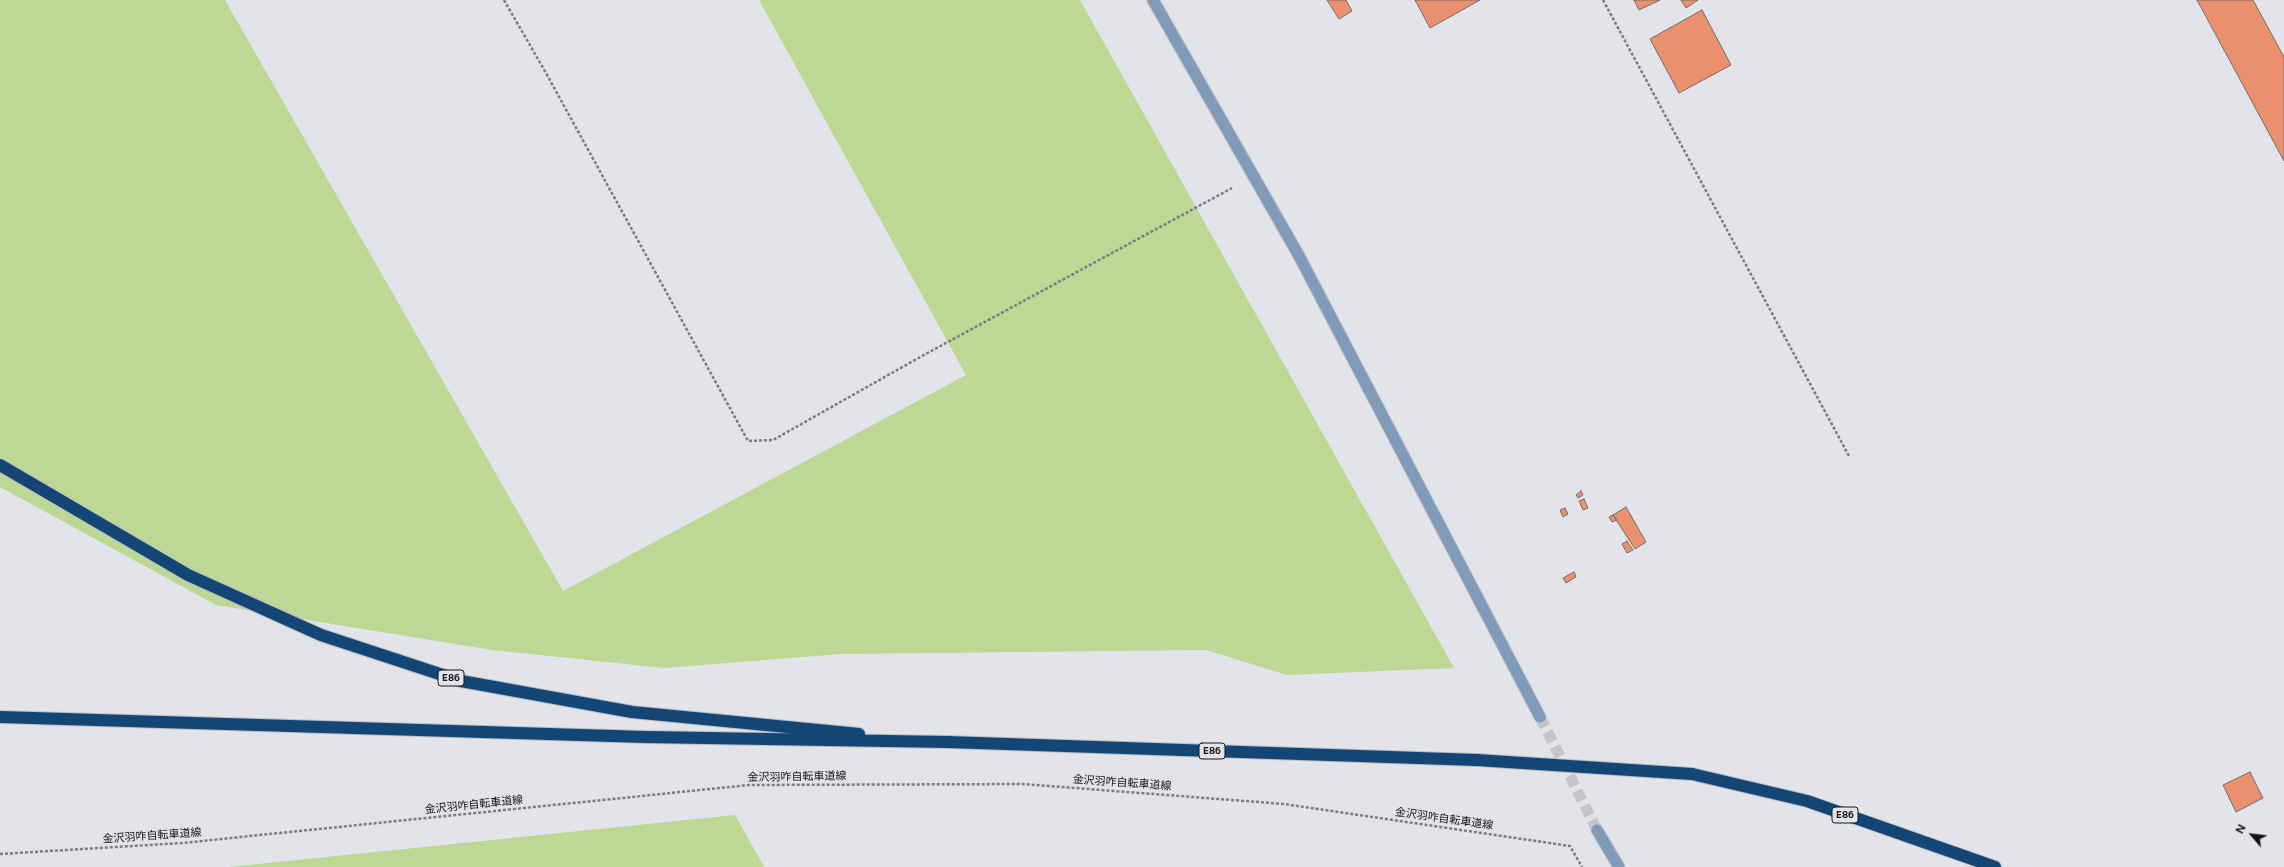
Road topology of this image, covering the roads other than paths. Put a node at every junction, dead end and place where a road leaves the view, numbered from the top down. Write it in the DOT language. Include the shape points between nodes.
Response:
graph roads {
  1 [pos="1153,0"];
  2 [pos="0,465"];
  3 [pos="1540,716"];
  4 [pos="0,717"];
  5 [pos="948,742"];
  6 [pos="1597,830"];
  7 [pos="1619,867"];
  8 [pos="1995,867"];
  1 -- 3 [label="street" via="1298,254"];
  2 -- 5 [label="highway, E86" via="188,575 321,635 461,681 632,712"];
  4 -- 5 [label="highway, E86" via="637,737"];
  5 -- 8 [label="highway, E86, bridge" via="1477,760 1692,774 1807,802"];
  6 -- 7 [label="street"];
}
